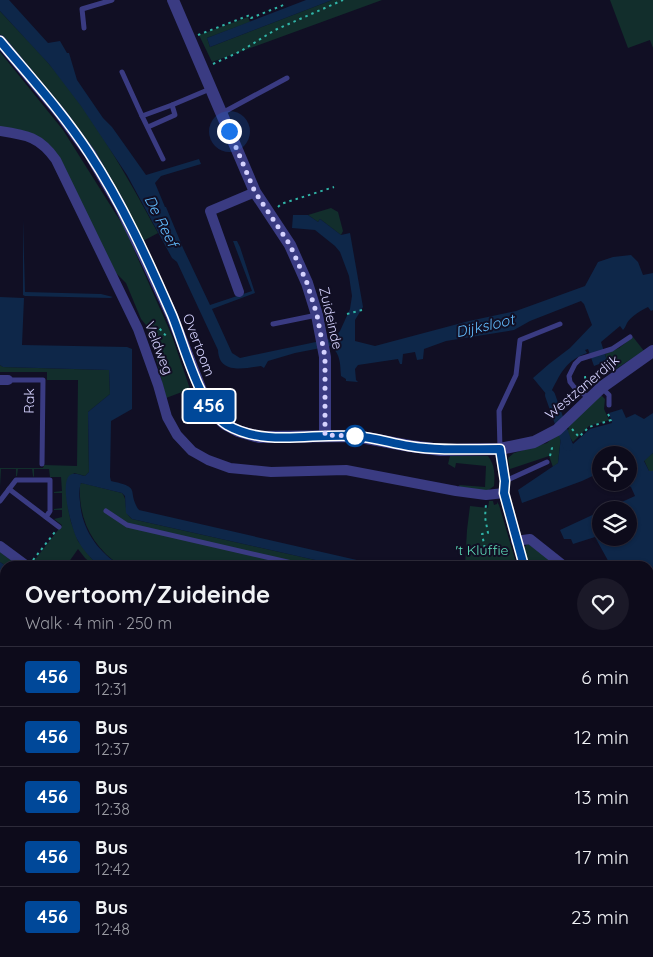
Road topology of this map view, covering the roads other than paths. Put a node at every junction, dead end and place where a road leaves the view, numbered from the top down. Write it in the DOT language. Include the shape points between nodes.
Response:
graph roads {
  1 [pos="112,0"];
  2 [pos="173,0"];
  3 [pos="84,28"];
  4 [pos="0,41"];
  5 [pos="122,72"];
  6 [pos="287,78"];
  7 [pos="210,89"];
  8 [pos="172,105"];
  9 [pos="221,114"];
  10 [pos="142,116"];
  11 [pos="148,127"];
  12 [pos="0,131"];
  13 [pos="163,159"];
  14 [pos="255,192"];
  15 [pos="239,292"];
  16 [pos="317,315"];
  17 [pos="273,324"];
  18 [pos="560,324"];
  19 [pos="630,337"];
  20 [pos="653,351"];
  21 [pos="4,380"];
  22 [pos="602,387"];
  23 [pos="590,399"];
  24 [pos="610,405"];
  25 [pos="325,435"];
  26 [pos="500,449"];
  27 [pos="547,462"];
  28 [pos="42,464"];
  29 [pos="505,481"];
  30 [pos="10,489"];
  31 [pos="504,493"];
  32 [pos="0,501"];
  33 [pos="106,511"];
  34 [pos="46,517"];
  35 [pos="59,527"];
  36 [pos="516,541"];
  37 [pos="0,546"];
  38 [pos="21,561"];
  39 [pos="284,561"];
  40 [pos="522,561"];
  41 [pos="558,561"];
  1 -- 3 [label="lane" via="82,9"];
  2 -- 7 [label="street, Zuideinde"];
  4 -- 25 [label="street, Overtoom" via="70,127 105,179 172,316 202,393 214,414 225,424 259,437"];
  5 -- 10 [label="lane"];
  6 -- 9 [label="lane"];
  7 -- 8 [label="lane"];
  7 -- 9 [label="street, Zuideinde"];
  8 -- 10 [label="lane"];
  8 -- 11 [label="lane" via="175,115"];
  9 -- 14 [label="street, Zuideinde"];
  10 -- 11 [label="lane"];
  11 -- 13 [label="lane"];
  12 -- 31 [label="street, Veldweg" via="27,135 56,160 138,329 167,417 176,435 192,451 230,468 271,472 346,470 486,495"];
  14 -- 15 [label="street" via="210,211"];
  14 -- 16 [label="street, Zuideinde" via="290,245"];
  16 -- 17 [label="lane"];
  16 -- 25 [label="street, Zuideinde" via="325,357"];
  18 -- 26 [label="lane" via="520,340 516,375 499,412"];
  19 -- 23 [label="lane" via="575,364 569,376 570,382"];
  20 -- 22 [label="street, Westzanerdijk"];
  21 -- 28 [label="lane, Rak" via="43,380"];
  22 -- 23 [label="street, Westzanerdijk"];
  22 -- 24 [label="lane"];
  23 -- 26 [label="street, Westzanerdijk" via="565,428 534,442"];
  25 -- 26 [label="street, Overtoom" via="355,436 441,450"];
  26 -- 29 [label="street"];
  27 -- 29 [label="lane"];
  29 -- 31 [label="street"];
  30 -- 32 [label="lane"];
  30 -- 34 [label="lane"];
  30 -- 34 [label="lane" via="16,480 50,480 50,511"];
  31 -- 36 [label="street"];
  33 -- 39 [label="lane" via="127,525"];
  34 -- 35 [label="lane"];
  36 -- 40 [label="street"];
  36 -- 41 [label="street" via="530,539"];
  37 -- 38 [label="street"];
}
